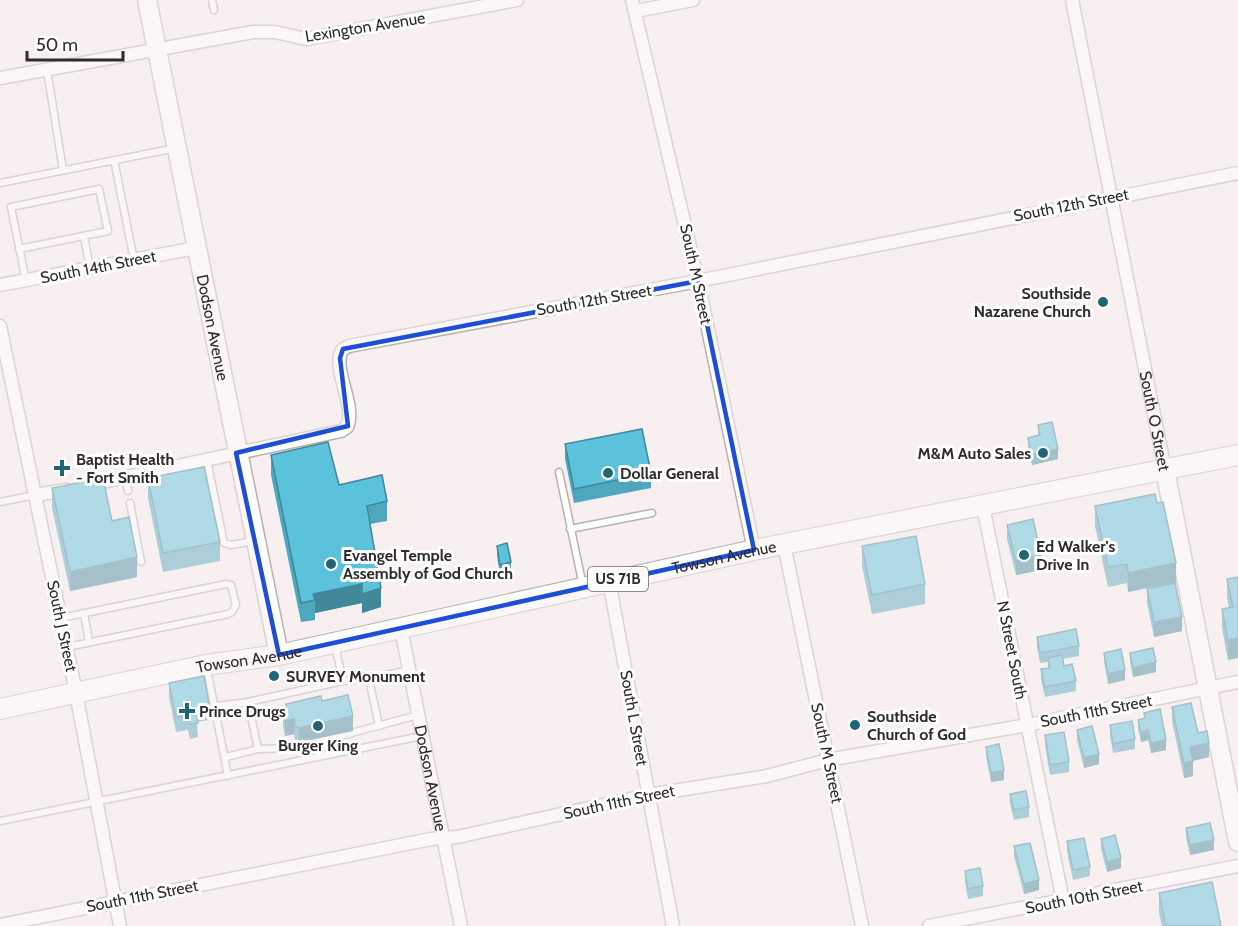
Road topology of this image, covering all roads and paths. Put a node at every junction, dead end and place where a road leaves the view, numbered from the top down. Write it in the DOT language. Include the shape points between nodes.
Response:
graph roads {
  1 [pos="147,0"];
  2 [pos="212,0"];
  3 [pos="517,0"];
  4 [pos="693,0"];
  5 [pos="1072,0"];
  6 [pos="494,2"];
  7 [pos="634,5"];
  8 [pos="214,10"];
  9 [pos="156,48"];
  10 [pos="47,69"];
  11 [pos="0,78"];
  12 [pos="176,148"];
  13 [pos="114,160"];
  14 [pos="63,170"];
  15 [pos="1238,173"];
  16 [pos="0,175"];
  17 [pos="1,183"];
  18 [pos="1111,196"];
  19 [pos="84,236"];
  20 [pos="196,248"];
  21 [pos="19,249"];
  22 [pos="134,261"];
  23 [pos="90,270"];
  24 [pos="26,281"];
  25 [pos="698,281"];
  26 [pos="0,285"];
  27 [pos="0,326"];
  28 [pos="236,453"];
  29 [pos="1238,455"];
  30 [pos="207,459"];
  31 [pos="1165,470"];
  32 [pos="559,472"];
  33 [pos="125,477"];
  34 [pos="128,491"];
  35 [pos="35,495"];
  36 [pos="0,502"];
  37 [pos="130,503"];
  38 [pos="983,506"];
  39 [pos="652,513"];
  40 [pos="570,529"];
  41 [pos="255,540"];
  42 [pos="784,544"];
  43 [pos="754,550"];
  44 [pos="141,562"];
  45 [pos="609,581"];
  46 [pos="583,586"];
  47 [pos="84,613"];
  48 [pos="60,618"];
  49 [pos="401,629"];
  50 [pos="89,642"];
  51 [pos="335,643"];
  52 [pos="67,647"];
  53 [pos="279,655"];
  54 [pos="206,665"];
  55 [pos="410,670"];
  56 [pos="369,679"];
  57 [pos="343,681"];
  58 [pos="1238,682"];
  59 [pos="1207,689"];
  60 [pos="76,693"];
  61 [pos="248,702"];
  62 [pos="216,706"];
  63 [pos="0,709"];
  64 [pos="418,714"];
  65 [pos="1027,725"];
  66 [pos="379,726"];
  67 [pos="423,735"];
  68 [pos="258,749"];
  69 [pos="226,757"];
  70 [pos="828,760"];
  71 [pos="228,776"];
  72 [pos="648,795"];
  73 [pos="97,802"];
  74 [pos="0,820"];
  75 [pos="443,838"];
  76 [pos="1238,842"];
  77 [pos="1238,866"];
  78 [pos="1063,901"];
  79 [pos="115,902"];
  80 [pos="0,925"];
  81 [pos="120,926"];
  82 [pos="461,926"];
  83 [pos="673,926"];
  84 [pos="862,926"];
  85 [pos="929,926"];
  1 -- 9 [label="street, Dodson Avenue"];
  2 -- 8 [label="lane"];
  3 -- 6 [label="street, Lexington Avenue"];
  4 -- 7 [label="street"];
  5 -- 18 [label="street, South O Street"];
  6 -- 9 [label="street, Lexington Avenue" via="306,39 263,31"];
  7 -- 25 [label="street, South M Street"];
  9 -- 10 [label="street, Lexington Avenue"];
  9 -- 12 [label="street, Dodson Avenue"];
  10 -- 11 [label="street, Lexington Avenue"];
  10 -- 14 [label="lane"];
  12 -- 13 [label="lane"];
  12 -- 20 [label="street, Dodson Avenue"];
  13 -- 14 [label="lane"];
  13 -- 22 [label="lane"];
  14 -- 17 [label="lane"];
  15 -- 18 [label="street, South 12th Street"];
  16 -- 17 [label="lane"];
  18 -- 25 [label="street, South 12th Street"];
  18 -- 31 [label="street, South O Street"];
  19 -- 21 [label="lane"];
  19 -- 21 [label="lane" via="108,231 99,189 11,207"];
  19 -- 23 [label="lane"];
  20 -- 22 [label="street, South 14th Street"];
  20 -- 28 [label="street, Dodson Avenue"];
  21 -- 24 [label="lane"];
  22 -- 23 [label="street, South 14th Street"];
  23 -- 24 [label="street, South 14th Street"];
  24 -- 26 [label="street, South 14th Street"];
  25 -- 28 [label="street, South 12th Street" via="349,346 340,358 350,417 347,427"];
  25 -- 43 [label="street, South M Street"];
  27 -- 35 [label="street, South J Street"];
  28 -- 30 [label="street, South 12th Street"];
  28 -- 41 [label="street, Dodson Avenue"];
  29 -- 31 [label="main road, Towson Avenue / US 71B"];
  30 -- 33 [label="street, South 12th Street"];
  30 -- 41 [label="lane" via="224,543"];
  31 -- 38 [label="main road, Towson Avenue / US 71B"];
  31 -- 59 [label="street, South O Street"];
  32 -- 40 [label="lane"];
  33 -- 34 [label="lane"];
  33 -- 35 [label="street, South 12th Street"];
  35 -- 36 [label="lane"];
  35 -- 48 [label="street, South J Street"];
  37 -- 44 [label="lane"];
  38 -- 42 [label="main road, Towson Avenue / US 71B"];
  38 -- 65 [label="street, N Street South"];
  39 -- 40 [label="lane"];
  40 -- 46 [label="lane"];
  41 -- 53 [label="street, Dodson Avenue"];
  42 -- 43 [label="main road, Towson Avenue / US 71B"];
  42 -- 70 [label="street, South M Street"];
  43 -- 45 [label="main road, Towson Avenue / US 71B"];
  45 -- 46 [label="main road, Towson Avenue / US 71B"];
  45 -- 72 [label="street, South L Street"];
  46 -- 49 [label="main road, Towson Avenue / US 71B"];
  47 -- 48 [label="lane"];
  47 -- 50 [label="lane"];
  47 -- 50 [label="lane" via="226,584 231,585 236,605 228,614"];
  48 -- 52 [label="street, South J Street"];
  49 -- 51 [label="main road, Towson Avenue / US 71B"];
  49 -- 55 [label="street, Dodson Avenue"];
  50 -- 52 [label="lane"];
  51 -- 53 [label="main road, Towson Avenue / US 71B"];
  51 -- 57 [label="lane"];
  52 -- 60 [label="street, South J Street"];
  53 -- 54 [label="main road, Towson Avenue / US 71B"];
  54 -- 60 [label="main road, Towson Avenue / US 71B"];
  54 -- 62 [label="lane"];
  55 -- 56 [label="lane"];
  55 -- 64 [label="street, Dodson Avenue"];
  56 -- 57 [label="lane"];
  56 -- 66 [label="lane"];
  57 -- 61 [label="lane"];
  58 -- 59 [label="street, South 11th Street"];
  59 -- 65 [label="street, South 11th Street"];
  59 -- 76 [label="street, South O Street"];
  60 -- 63 [label="main road, Towson Avenue / US 71B"];
  60 -- 73 [label="street, South J Street"];
  61 -- 62 [label="lane"];
  61 -- 68 [label="lane"];
  62 -- 69 [label="lane"];
  64 -- 66 [label="lane"];
  64 -- 67 [label="street, Dodson Avenue"];
  65 -- 70 [label="street, South 11th Street"];
  65 -- 78 [label="street, N Street South"];
  66 -- 68 [label="lane" via="296,748"];
  67 -- 71 [label="lane"];
  67 -- 75 [label="street, Dodson Avenue"];
  68 -- 69 [label="lane"];
  69 -- 71 [label="lane"];
  70 -- 72 [label="street, South 11th Street" via="767,776"];
  70 -- 84 [label="street, South M Street"];
  71 -- 73 [label="lane"];
  72 -- 75 [label="street, South 11th Street"];
  72 -- 83 [label="street, South L Street"];
  73 -- 74 [label="lane"];
  73 -- 79 [label="street, South J Street"];
  75 -- 79 [label="street, South 11th Street"];
  75 -- 82 [label="street, Dodson Avenue"];
  77 -- 78 [label="street, South 10th Street"];
  78 -- 85 [label="street, South 10th Street"];
  79 -- 80 [label="street, South 11th Street"];
  79 -- 81 [label="street, South J Street"];
}
